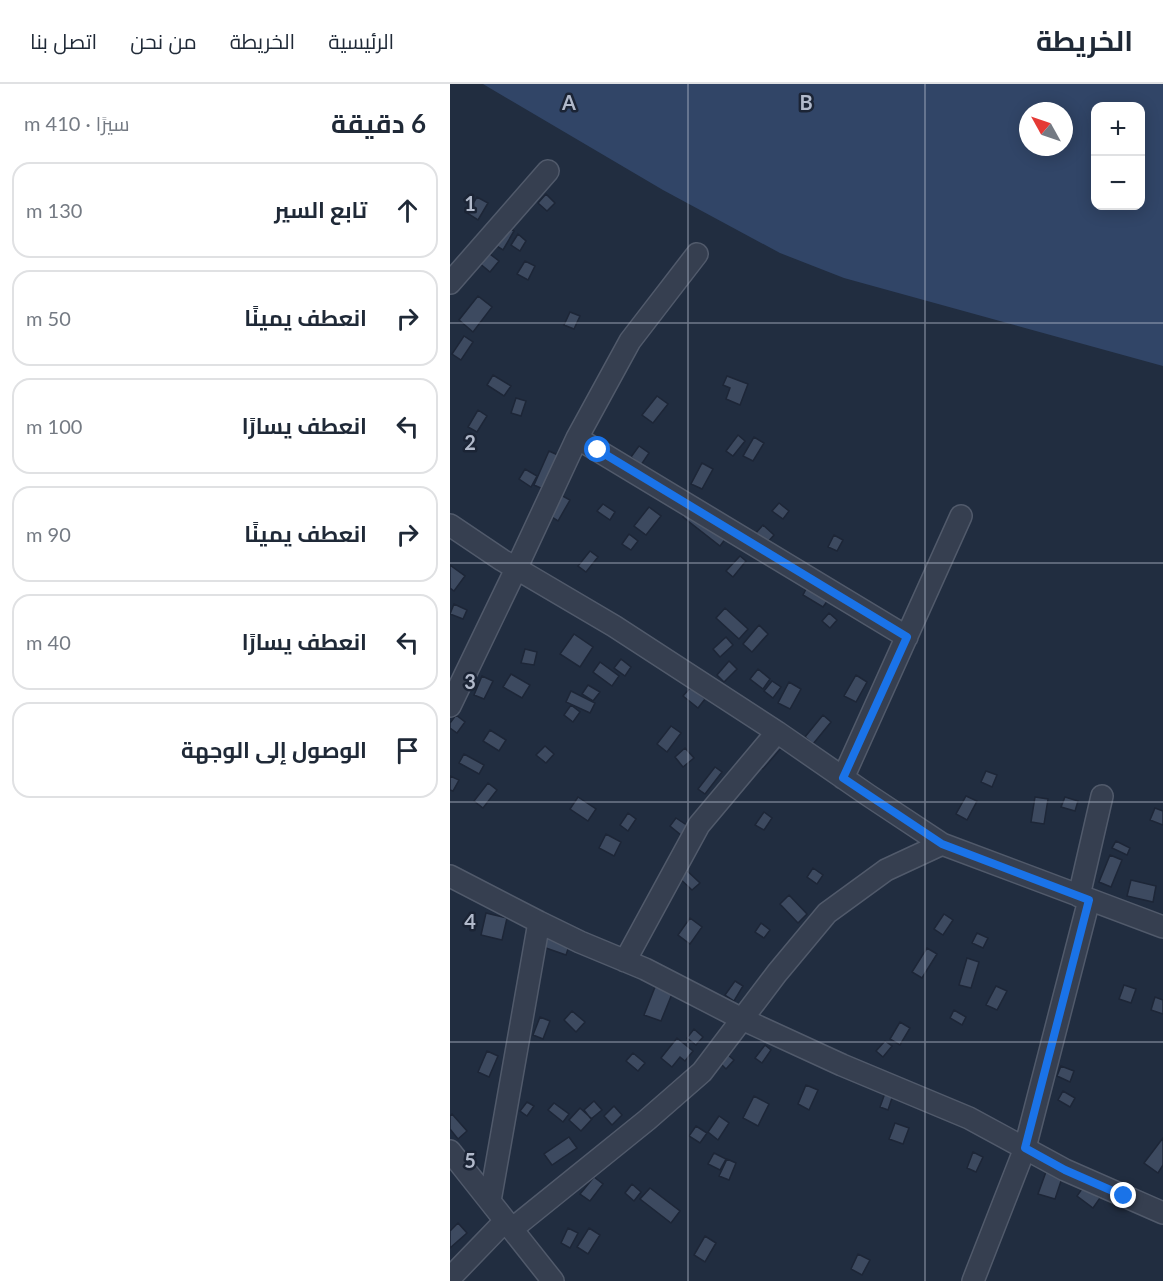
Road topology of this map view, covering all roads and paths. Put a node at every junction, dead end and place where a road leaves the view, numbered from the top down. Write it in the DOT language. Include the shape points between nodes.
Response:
graph roads {
  1 [pos="548,171"];
  2 [pos="697,254"];
  3 [pos="450,283"];
  4 [pos="577,438"];
  5 [pos="961,516"];
  6 [pos="450,525"];
  7 [pos="516,569"];
  8 [pos="907,637"];
  9 [pos="450,706"];
  10 [pos="777,732"];
  11 [pos="843,778"];
  12 [pos="1102,796"];
  13 [pos="942,844"];
  14 [pos="450,876"];
  15 [pos="1084,898"];
  16 [pos="539,922"];
  17 [pos="1163,927"];
  18 [pos="625,961"];
  19 [pos="742,1019"];
  20 [pos="1025,1148"];
  21 [pos="450,1151"];
  22 [pos="490,1201"];
  23 [pos="1163,1213"];
  24 [pos="509,1225"];
  25 [pos="450,1278"];
  26 [pos="553,1281"];
  27 [pos="973,1281"];
  1 -- 3 [label="street"];
  2 -- 4 [label="street" via="630,341"];
  4 -- 7 [label="street"];
  4 -- 8 [label="street"];
  5 -- 8 [label="street"];
  6 -- 7 [label="street"];
  7 -- 9 [label="street"];
  7 -- 10 [label="street" via="614,626"];
  8 -- 11 [label="street"];
  10 -- 11 [label="street"];
  10 -- 18 [label="street" via="699,825"];
  11 -- 13 [label="street"];
  12 -- 15 [label="street"];
  13 -- 15 [label="street"];
  13 -- 19 [label="street" via="886,870 827,913"];
  14 -- 16 [label="street"];
  15 -- 17 [label="street"];
  15 -- 20 [label="street"];
  16 -- 18 [label="street"];
  16 -- 22 [label="street"];
  18 -- 19 [label="street"];
  19 -- 20 [label="street" via="969,1118"];
  19 -- 24 [label="street" via="702,1072"];
  20 -- 23 [label="street"];
  20 -- 27 [label="street"];
  21 -- 22 [label="street"];
  22 -- 24 [label="street"];
  24 -- 25 [label="street"];
  24 -- 26 [label="street"];
}
